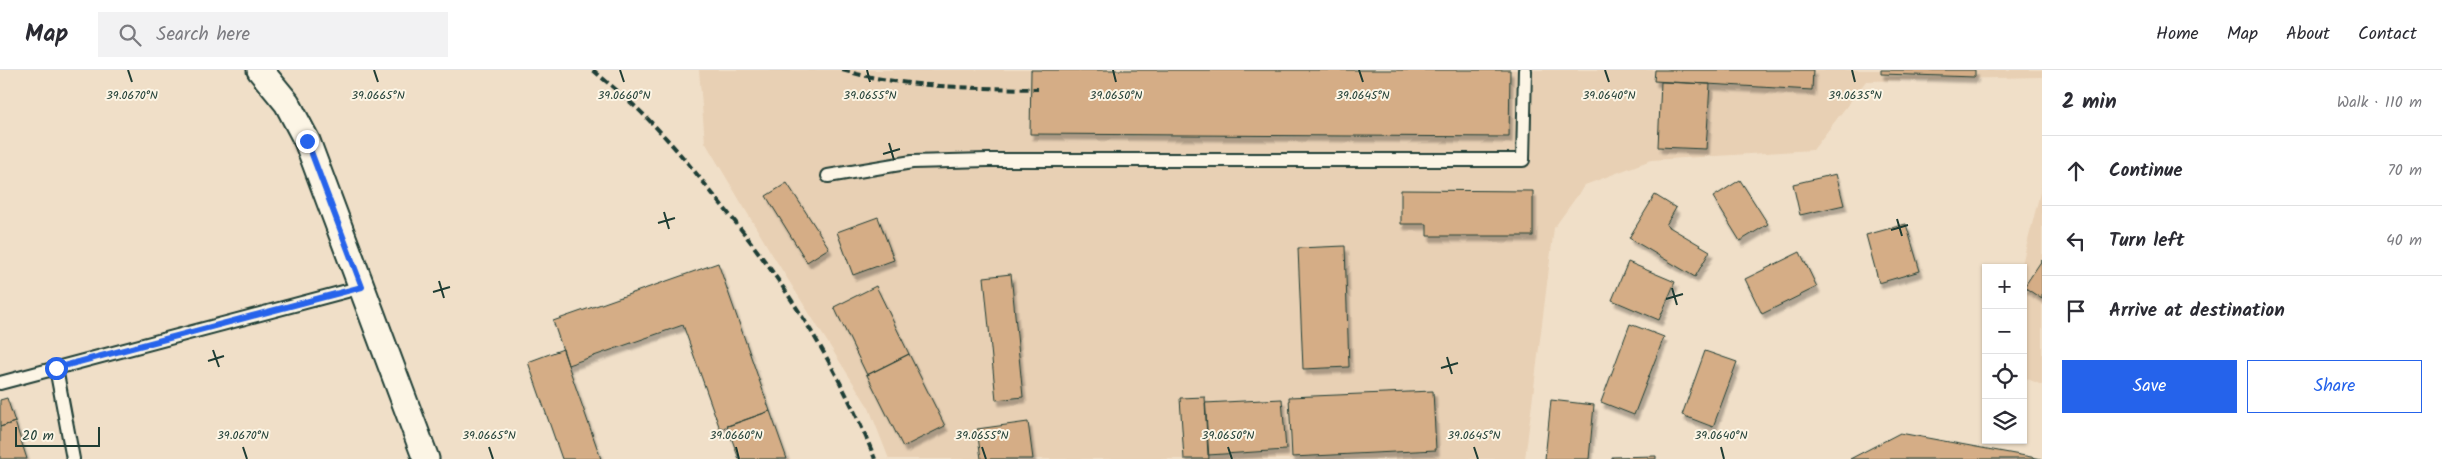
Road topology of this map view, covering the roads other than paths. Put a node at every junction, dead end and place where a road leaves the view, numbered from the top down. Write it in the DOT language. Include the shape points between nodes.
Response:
graph roads {
  1 [pos="260,70"];
  2 [pos="1525,70"];
  3 [pos="828,176"];
  4 [pos="362,287"];
  5 [pos="56,368"];
  6 [pos="0,383"];
  7 [pos="73,459"];
  8 [pos="426,459"];
  1 -- 4 [label="street" via="287,103 307,141"];
  2 -- 3 [label="lane" via="1523,160 988,160 912,162"];
  4 -- 5 [label="lane"];
  4 -- 8 [label="street"];
  5 -- 6 [label="lane"];
  5 -- 7 [label="lane"];
}
